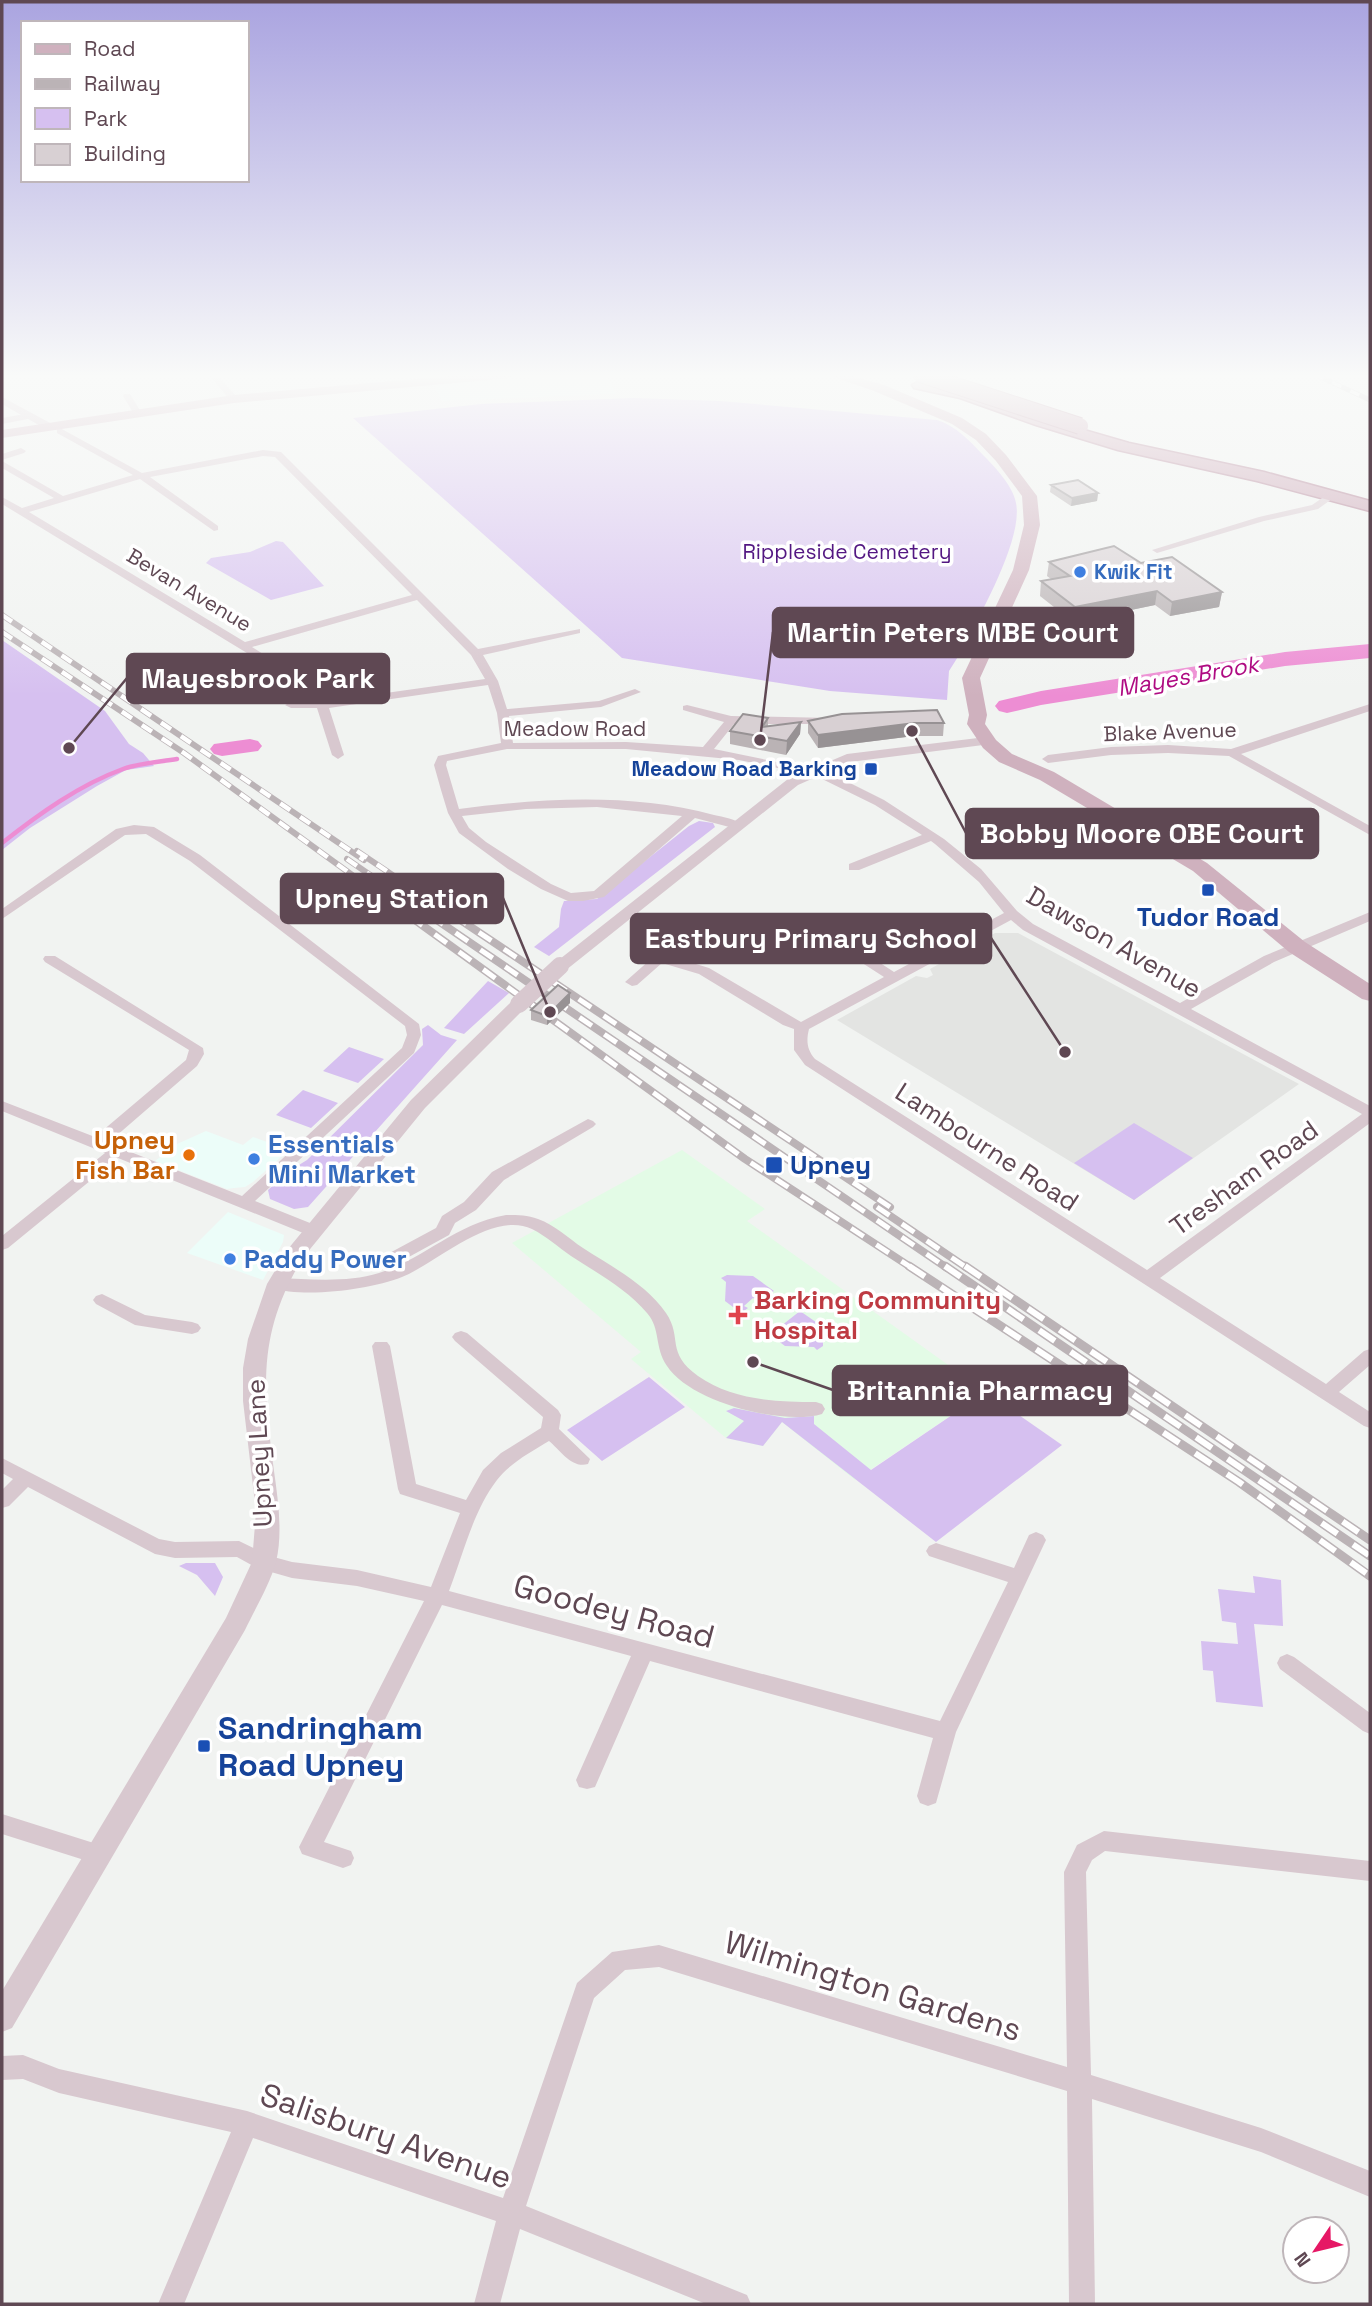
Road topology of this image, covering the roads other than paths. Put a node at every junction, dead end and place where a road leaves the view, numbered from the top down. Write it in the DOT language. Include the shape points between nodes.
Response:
graph roads {
  1 [pos="32,482"];
  2 [pos="120,482"];
  3 [pos="148,482"];
  4 [pos="305,482"];
  5 [pos="1021,482"];
  6 [pos="1280,482"];
  7 [pos="1317,482"];
  8 [pos="1370,495"];
  9 [pos="1331,496"];
  10 [pos="62,499"];
  11 [pos="2,500"];
  12 [pos="1370,506"];
  13 [pos="22,511"];
  14 [pos="214,528"];
  15 [pos="1157,550"];
  16 [pos="419,596"];
  17 [pos="576,631"];
  18 [pos="244,646"];
  19 [pos="476,653"];
  20 [pos="284,671"];
  21 [pos="492,681"];
  22 [pos="635,692"];
  23 [pos="291,705"];
  24 [pos="322,705"];
  25 [pos="1370,706"];
  26 [pos="687,708"];
  27 [pos="503,713"];
  28 [pos="731,720"];
  29 [pos="845,720"];
  30 [pos="997,743"];
  31 [pos="507,745"];
  32 [pos="705,752"];
  33 [pos="1232,752"];
  34 [pos="338,755"];
  35 [pos="1048,767"];
  36 [pos="817,771"];
  37 [pos="694,812"];
  38 [pos="454,813"];
  39 [pos="737,825"];
  40 [pos="1367,826"];
  41 [pos="931,836"];
  42 [pos="854,867"];
  43 [pos="2,915"];
  44 [pos="1010,915"];
  45 [pos="1370,916"];
  46 [pos="802,918"];
  47 [pos="691,931"];
  48 [pos="1297,947"];
  49 [pos="661,958"];
  50 [pos="50,959"];
  51 [pos="894,978"];
  52 [pos="632,982"];
  53 [pos="1370,994"];
  54 [pos="1180,1009"];
  55 [pos="802,1027"];
  56 [pos="2,1106"];
  57 [pos="1370,1114"];
  58 [pos="588,1124"];
  59 [pos="97,1144"];
  60 [pos="116,1152"];
  61 [pos="245,1202"];
  62 [pos="470,1206"];
  63 [pos="473,1229"];
  64 [pos="314,1231"];
  65 [pos="2,1244"];
  66 [pos="390,1261"];
  67 [pos="1147,1279"];
  68 [pos="277,1284"];
  69 [pos="102,1300"];
  70 [pos="192,1328"];
  71 [pos="461,1337"];
  72 [pos="381,1346"];
  73 [pos="1370,1355"];
  74 [pos="1326,1393"];
  75 [pos="816,1409"];
  76 [pos="1370,1421"];
  77 [pos="550,1431"];
  78 [pos="581,1459"];
  79 [pos="2,1465"];
  80 [pos="26,1478"];
  81 [pos="2,1501"];
  82 [pos="471,1509"];
  83 [pos="1036,1540"];
  84 [pos="936,1551"];
  85 [pos="264,1562"];
  86 [pos="1020,1578"];
  87 [pos="437,1596"];
  88 [pos="644,1651"];
  89 [pos="1287,1663"];
  90 [pos="1370,1726"];
  91 [pos="945,1732"];
  92 [pos="587,1780"];
  93 [pos="928,1796"];
  94 [pos="2,1824"];
  95 [pos="100,1855"];
  96 [pos="343,1858"];
  97 [pos="1370,1871"];
  98 [pos="2,2018"];
  99 [pos="2,2067"];
  100 [pos="1077,2083"];
  101 [pos="247,2123"];
  102 [pos="1370,2184"];
  103 [pos="511,2213"];
  104 [pos="171,2304"];
  105 [pos="487,2304"];
  106 [pos="738,2304"];
  107 [pos="1082,2304"];
  1 -- 10 [label="street"];
  2 -- 10 [label="street"];
  3 -- 14 [label="street"];
  4 -- 16 [label="street"];
  5 -- 30 [label="main road" via="1032,506 1021,570 971,678 976,724"];
  6 -- 9 [label="highway"];
  7 -- 8 [label="highway"];
  9 -- 12 [label="highway"];
  9 -- 15 [label="street" via="1315,507"];
  10 -- 13 [label="street"];
  11 -- 13 [label="street, Bevan Avenue"];
  13 -- 18 [label="street, Bevan Avenue"];
  16 -- 18 [label="street"];
  16 -- 19 [label="street"];
  17 -- 19 [label="street"];
  18 -- 20 [label="street, Bevan Avenue"];
  19 -- 21 [label="street"];
  21 -- 24 [label="street"];
  21 -- 27 [label="street"];
  22 -- 27 [label="street" via="601,704"];
  23 -- 24 [label="street"];
  24 -- 34 [label="street"];
  25 -- 33 [label="street, Blake Avenue"];
  26 -- 28 [label="street"];
  27 -- 31 [label="street"];
  28 -- 29 [label="street"];
  28 -- 32 [label="street"];
  30 -- 35 [label="main road" via="1026,769"];
  30 -- 36 [label="street, Upney Lane"];
  31 -- 32 [label="street, Meadow Road" via="593,744"];
  31 -- 38 [label="street, Meadow Road" via="442,760"];
  32 -- 36 [label="street, Meadow Road"];
  33 -- 35 [label="street, Blake Avenue" via="1122,750"];
  33 -- 40 [label="street"];
  35 -- 48 [label="main road" via="1200,867"];
  36 -- 39 [label="street, Upney Lane" via="789,783"];
  36 -- 41 [label="street, Dawson Avenue" via="858,789"];
  37 -- 38 [label="street" via="638,803 561,802"];
  37 -- 38 [label="street, Meadow Road" via="599,894 584,898 566,897 549,888 471,837"];
  37 -- 39 [label="street"];
  39 -- 64 [label="street, Upney Lane, bridge" via="519,1004 418,1104"];
  41 -- 42 [label="street"];
  41 -- 44 [label="street, Dawson Avenue" via="979,874"];
  43 -- 61 [label="street" via="121,832 149,830 195,858 412,1024 409,1050"];
  44 -- 51 [label="street"];
  44 -- 54 [label="street, Dawson Avenue"];
  45 -- 48 [label="street"];
  46 -- 51 [label="street"];
  47 -- 49 [label="street"];
  48 -- 53 [label="main road"];
  48 -- 54 [label="street"];
  49 -- 52 [label="street"];
  49 -- 55 [label="street" via="704,971"];
  50 -- 59 [label="street" via="196,1048 192,1063"];
  51 -- 55 [label="street"];
  54 -- 57 [label="street, Dawson Avenue"];
  55 -- 67 [label="street, Lambourne Road" via="798,1042 810,1062"];
  56 -- 59 [label="street"];
  57 -- 67 [label="street, Tresham Road"];
  58 -- 62 [label="street" via="498,1176"];
  59 -- 60 [label="street"];
  60 -- 61 [label="street"];
  60 -- 65 [label="street"];
  61 -- 64 [label="street"];
  62 -- 63 [label="street"];
  62 -- 66 [label="street" via="448,1220 443,1231"];
  63 -- 68 [label="street" via="397,1273 365,1282"];
  63 -- 75 [label="street" via="525,1221 579,1253 662,1319 665,1345 677,1367 693,1381 731,1399 777,1409"];
  64 -- 68 [label="street, Upney Lane"];
  67 -- 74 [label="street, Lambourne Road"];
  68 -- 85 [label="street, Upney Lane" via="254,1368 268,1512"];
  69 -- 70 [label="street" via="141,1321"];
  71 -- 77 [label="street" via="552,1415"];
  72 -- 82 [label="street" via="407,1489"];
  73 -- 74 [label="street"];
  74 -- 76 [label="street, Lambourne Road"];
  77 -- 78 [label="street"];
  77 -- 82 [label="street" via="496,1466"];
  79 -- 80 [label="street, Goodey Road"];
  80 -- 81 [label="street"];
  80 -- 85 [label="street, Goodey Road" via="155,1546 239,1549"];
  82 -- 87 [label="street"];
  83 -- 86 [label="street"];
  84 -- 86 [label="street"];
  85 -- 87 [label="street, Goodey Road"];
  85 -- 95 [label="street, Upney Lane" via="236,1623"];
  86 -- 91 [label="street"];
  87 -- 88 [label="street, Goodey Road"];
  87 -- 96 [label="street" via="310,1847"];
  88 -- 91 [label="street, Goodey Road"];
  88 -- 92 [label="street"];
  89 -- 90 [label="street"];
  91 -- 93 [label="street"];
  94 -- 95 [label="street"];
  95 -- 98 [label="street, Upney Lane"];
  97 -- 100 [label="street" via="1104,1841 1090,1847 1077,1859 1075,1872 1080,1999"];
  99 -- 101 [label="street, Salisbury Avenue" via="23,2067 59,2081"];
  100 -- 102 [label="street, Wilmington Gardens" via="1261,2140"];
  100 -- 103 [label="street, Wilmington Gardens" via="659,1956 620,1960 585,1991"];
  100 -- 107 [label="street"];
  101 -- 103 [label="street, Salisbury Avenue"];
  101 -- 104 [label="street"];
  103 -- 105 [label="street, Wilmington Gardens"];
  103 -- 106 [label="street, Salisbury Avenue"];
}
